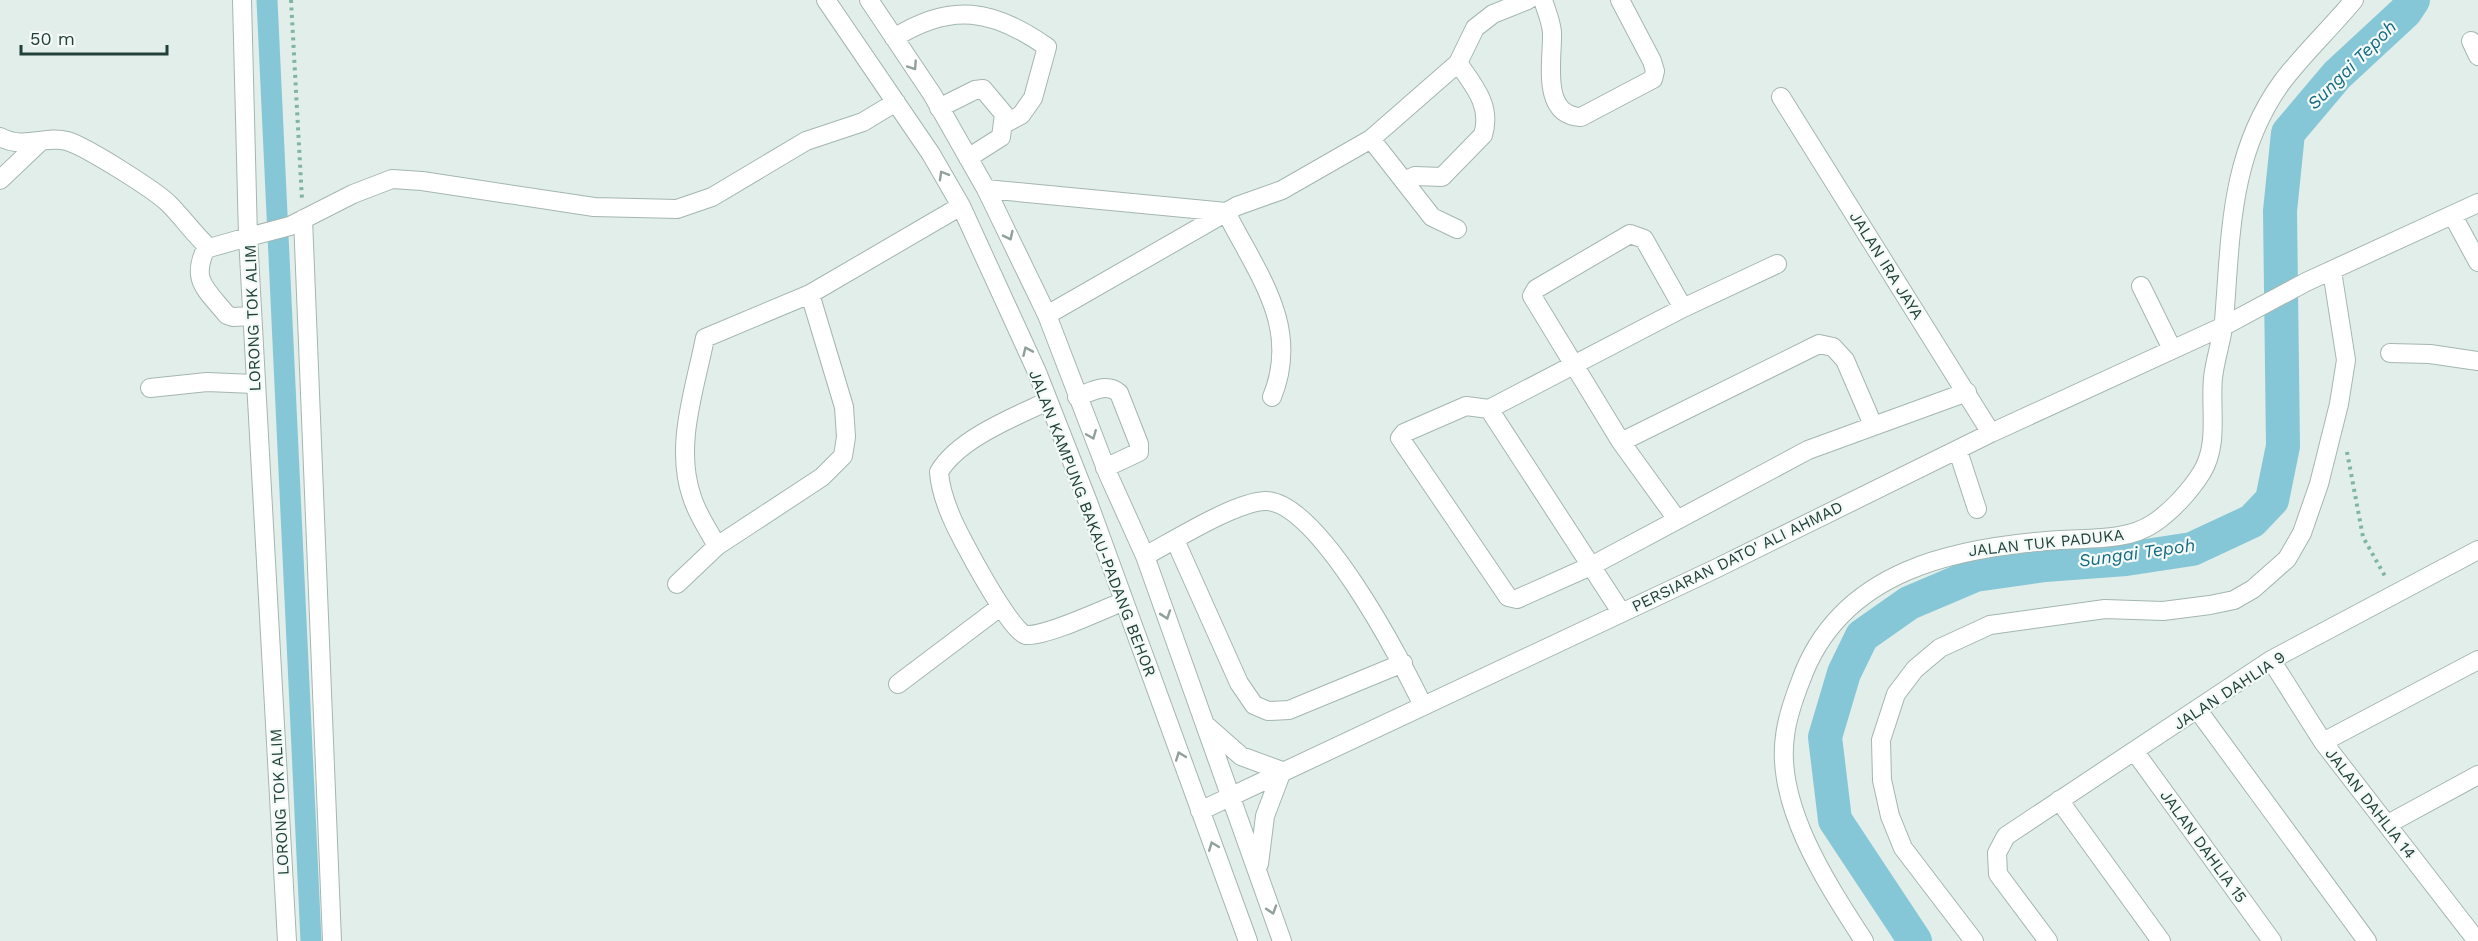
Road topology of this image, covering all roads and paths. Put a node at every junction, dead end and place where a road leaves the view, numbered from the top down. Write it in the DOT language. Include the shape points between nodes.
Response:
graph roads {
  1 [pos="242,0"];
  2 [pos="291,0"];
  3 [pos="826,0"];
  4 [pos="869,0"];
  5 [pos="1528,0"];
  6 [pos="1543,0"];
  7 [pos="1620,0"];
  8 [pos="2354,0"];
  9 [pos="894,38"];
  10 [pos="1458,63"];
  11 [pos="1781,97"];
  12 [pos="896,102"];
  13 [pos="939,108"];
  14 [pos="1004,124"];
  15 [pos="0,137"];
  16 [pos="1371,139"];
  17 [pos="39,143"];
  18 [pos="968,158"];
  19 [pos="0,180"];
  20 [pos="1404,181"];
  21 [pos="986,189"];
  22 [pos="2478,203"];
  23 [pos="961,206"];
  24 [pos="1226,213"];
  25 [pos="2453,216"];
  26 [pos="296,222"];
  27 [pos="1457,229"];
  28 [pos="255,235"];
  29 [pos="207,246"];
  30 [pos="2478,262"];
  31 [pos="1778,264"];
  32 [pos="2332,271"];
  33 [pos="2141,286"];
  34 [pos="810,294"];
  35 [pos="1683,308"];
  36 [pos="1047,315"];
  37 [pos="251,316"];
  38 [pos="2224,326"];
  39 [pos="2172,349"];
  40 [pos="2390,353"];
  41 [pos="2478,361"];
  42 [pos="1574,365"];
  43 [pos="254,384"];
  44 [pos="150,388"];
  45 [pos="1967,392"];
  46 [pos="1077,397"];
  47 [pos="1272,397"];
  48 [pos="1048,402"];
  49 [pos="1489,409"];
  50 [pos="1873,425"];
  51 [pos="1991,434"];
  52 [pos="1621,442"];
  53 [pos="2346,448"];
  54 [pos="1958,451"];
  55 [pos="1105,468"];
  56 [pos="1977,509"];
  57 [pos="1676,518"];
  58 [pos="1175,540"];
  59 [pos="717,546"];
  60 [pos="2478,550"];
  61 [pos="1145,556"];
  62 [pos="1593,565"];
  63 [pos="677,584"];
  64 [pos="2395,594"];
  65 [pos="1122,602"];
  66 [pos="1000,607"];
  67 [pos="1621,612"];
  68 [pos="2271,660"];
  69 [pos="2478,660"];
  70 [pos="1403,663"];
  71 [pos="898,684"];
  72 [pos="1423,705"];
  73 [pos="2197,709"];
  74 [pos="1203,722"];
  75 [pos="2323,742"];
  76 [pos="2135,752"];
  77 [pos="1282,771"];
  78 [pos="2478,775"];
  79 [pos="1231,795"];
  80 [pos="2059,800"];
  81 [pos="1200,811"];
  82 [pos="2388,824"];
  83 [pos="1258,869"];
  84 [pos="287,941"];
  85 [pos="332,941"];
  86 [pos="1248,941"];
  87 [pos="1282,941"];
  88 [pos="1864,941"];
  89 [pos="1974,941"];
  90 [pos="2048,941"];
  91 [pos="2161,941"];
  92 [pos="2272,941"];
  93 [pos="2367,941"];
  94 [pos="2477,941"];
  1 -- 28 [label="street"];
  2 -- 26 [label="path"];
  3 -- 12 [label="street, JALAN KAMPUNG BAKAU-PADANG BEHOR"];
  4 -- 9 [label="street, JALAN KAMPUNG BAKAU-PADANG BEHOR"];
  5 -- 10 [label="street" via="1493,14 1475,28"];
  6 -- 7 [label="street" via="1552,28 1551,88 1561,112 1569,117 1581,117 1653,79 1652,61"];
  8 -- 38 [label="street, JALAN TUK PADUKA" via="2281,84 2244,153 2231,218"];
  9 -- 13 [label="street, JALAN KAMPUNG BAKAU-PADANG BEHOR, one-way"];
  9 -- 14 [label="street" via="946,15 976,13 1047,47 1033,98 1021,115"];
  10 -- 16 [label="street"];
  10 -- 20 [label="street" via="1483,99 1483,135 1442,177 1415,176"];
  11 -- 45 [label="street, JALAN IRA JAYA"];
  23 -- 12 [label="street, JALAN KAMPUNG BAKAU-PADANG BEHOR, one-way"];
  12 -- 26 [label="street, LORONG TOK ALIM" via="864,122 806,141 712,197 676,209 594,207 392,179"];
  13 -- 14 [label="street" via="983,89 1004,114"];
  13 -- 18 [label="street, JALAN KAMPUNG BAKAU-PADANG BEHOR"];
  14 -- 18 [label="street" via="1001,137"];
  15 -- 17 [label="street"];
  16 -- 20 [label="street"];
  16 -- 24 [label="street" via="1282,190"];
  17 -- 19 [label="street"];
  17 -- 29 [label="street" via="57,139 70,142 101,159 168,203"];
  18 -- 21 [label="street, JALAN KAMPUNG BAKAU-PADANG BEHOR"];
  20 -- 27 [label="street" via="1432,217"];
  21 -- 24 [label="street"];
  21 -- 36 [label="street, JALAN KAMPUNG BAKAU-PADANG BEHOR, one-way"];
  22 -- 25 [label="street, PERSIARAN DATO' ALI AHMAD"];
  23 -- 34 [label="street"];
  48 -- 23 [label="street, JALAN KAMPUNG BAKAU-PADANG BEHOR, one-way"];
  24 -- 36 [label="street"];
  24 -- 47 [label="street" via="1270,293 1281,326 1283,362"];
  25 -- 30 [label="street"];
  25 -- 32 [label="street, PERSIARAN DATO' ALI AHMAD"];
  26 -- 28 [label="street, LORONG TOK ALIM"];
  26 -- 85 [label="street"];
  28 -- 29 [label="street" via="217,247"];
  28 -- 37 [label="street, LORONG TOK ALIM"];
  29 -- 37 [label="street" via="198,262 201,283 227,315"];
  31 -- 35 [label="street"];
  32 -- 38 [label="street, PERSIARAN DATO' ALI AHMAD"];
  32 -- 89 [label="street" via="2346,360 2319,484 2302,533 2287,559 2234,600 2163,610 2105,609 1990,625 1940,648 1915,669 1896,693 1881,740 1882,780 1890,816 1903,848"];
  33 -- 39 [label="street"];
  34 -- 59 [label="street" via="844,407 843,456 822,477"];
  34 -- 59 [label="street" via="705,338 687,427 685,464 692,498"];
  35 -- 42 [label="street"];
  35 -- 42 [label="street" via="1644,239 1630,234 1536,289 1532,296"];
  36 -- 46 [label="street, JALAN KAMPUNG BAKAU-PADANG BEHOR"];
  37 -- 43 [label="street, LORONG TOK ALIM"];
  38 -- 39 [label="street, PERSIARAN DATO' ALI AHMAD"];
  38 -- 88 [label="street, JALAN TUK PADUKA" via="2213,377 2209,458 2188,490 2153,524 2114,537 1956,552 1917,567 1885,581 1857,601 1811,657 1791,707 1784,738 1785,778 1826,882"];
  39 -- 51 [label="street, PERSIARAN DATO' ALI AHMAD"];
  40 -- 41 [label="street"];
  42 -- 49 [label="street"];
  42 -- 52 [label="street"];
  43 -- 44 [label="street" via="207,382"];
  43 -- 84 [label="street, LORONG TOK ALIM"];
  45 -- 50 [label="street"];
  45 -- 51 [label="street, JALAN IRA JAYA"];
  46 -- 55 [label="street, JALAN KAMPUNG BAKAU-PADANG BEHOR, one-way"];
  46 -- 55 [label="street" via="1105,387 1119,393 1139,452"];
  48 -- 65 [label="street, JALAN KAMPUNG BAKAU-PADANG BEHOR"];
  48 -- 66 [label="street" via="1001,423 947,459 939,471 951,518"];
  49 -- 62 [label="street"];
  49 -- 62 [label="street" via="1466,406 1400,438 1508,597 1517,598"];
  50 -- 52 [label="street" via="1845,360 1833,347 1819,344"];
  50 -- 57 [label="street" via="1808,450"];
  51 -- 54 [label="street, PERSIARAN DATO' ALI AHMAD"];
  52 -- 57 [label="street"];
  53 -- 64 [label="path" via="2363,537"];
  54 -- 56 [label="street"];
  54 -- 67 [label="street, PERSIARAN DATO' ALI AHMAD"];
  55 -- 61 [label="street, JALAN KAMPUNG BAKAU-PADANG BEHOR"];
  57 -- 62 [label="street"];
  58 -- 61 [label="street"];
  58 -- 70 [label="street" via="1244,505 1265,501 1289,507 1320,538 1357,588"];
  58 -- 70 [label="street" via="1239,682 1254,705 1268,711 1289,710"];
  59 -- 63 [label="street"];
  60 -- 64 [label="street, JALAN DAHLIA 9"];
  61 -- 74 [label="street, JALAN KAMPUNG BAKAU-PADANG BEHOR, one-way"];
  62 -- 67 [label="street"];
  64 -- 68 [label="street, JALAN DAHLIA 9"];
  65 -- 66 [label="street" via="1065,625 1027,635 1017,631"];
  81 -- 65 [label="street, JALAN KAMPUNG BAKAU-PADANG BEHOR, one-way"];
  66 -- 71 [label="street"];
  67 -- 72 [label="street, PERSIARAN DATO' ALI AHMAD"];
  68 -- 73 [label="street, JALAN DAHLIA 9"];
  68 -- 75 [label="street, JALAN DAHLIA 14"];
  69 -- 75 [label="street"];
  70 -- 72 [label="street"];
  72 -- 77 [label="street, PERSIARAN DATO' ALI AHMAD"];
  73 -- 76 [label="street, JALAN DAHLIA 9"];
  73 -- 93 [label="street"];
  74 -- 77 [label="street" via="1241,756"];
  74 -- 79 [label="street, JALAN KAMPUNG BAKAU-PADANG BEHOR"];
  75 -- 82 [label="street, JALAN DAHLIA 14"];
  76 -- 80 [label="street, JALAN DAHLIA 9"];
  76 -- 92 [label="street, JALAN DAHLIA 15"];
  77 -- 79 [label="street, PERSIARAN DATO' ALI AHMAD"];
  77 -- 83 [label="street" via="1265,816"];
  78 -- 82 [label="street"];
  79 -- 81 [label="street, PERSIARAN DATO' ALI AHMAD"];
  79 -- 83 [label="street, JALAN KAMPUNG BAKAU-PADANG BEHOR"];
  80 -- 90 [label="street, JALAN DAHLIA 9" via="2006,836 1997,853 1998,874"];
  80 -- 91 [label="street"];
  86 -- 81 [label="street, JALAN KAMPUNG BAKAU-PADANG BEHOR, one-way"];
  82 -- 94 [label="street, JALAN DAHLIA 14"];
  83 -- 87 [label="street, JALAN KAMPUNG BAKAU-PADANG BEHOR, one-way"];
}
